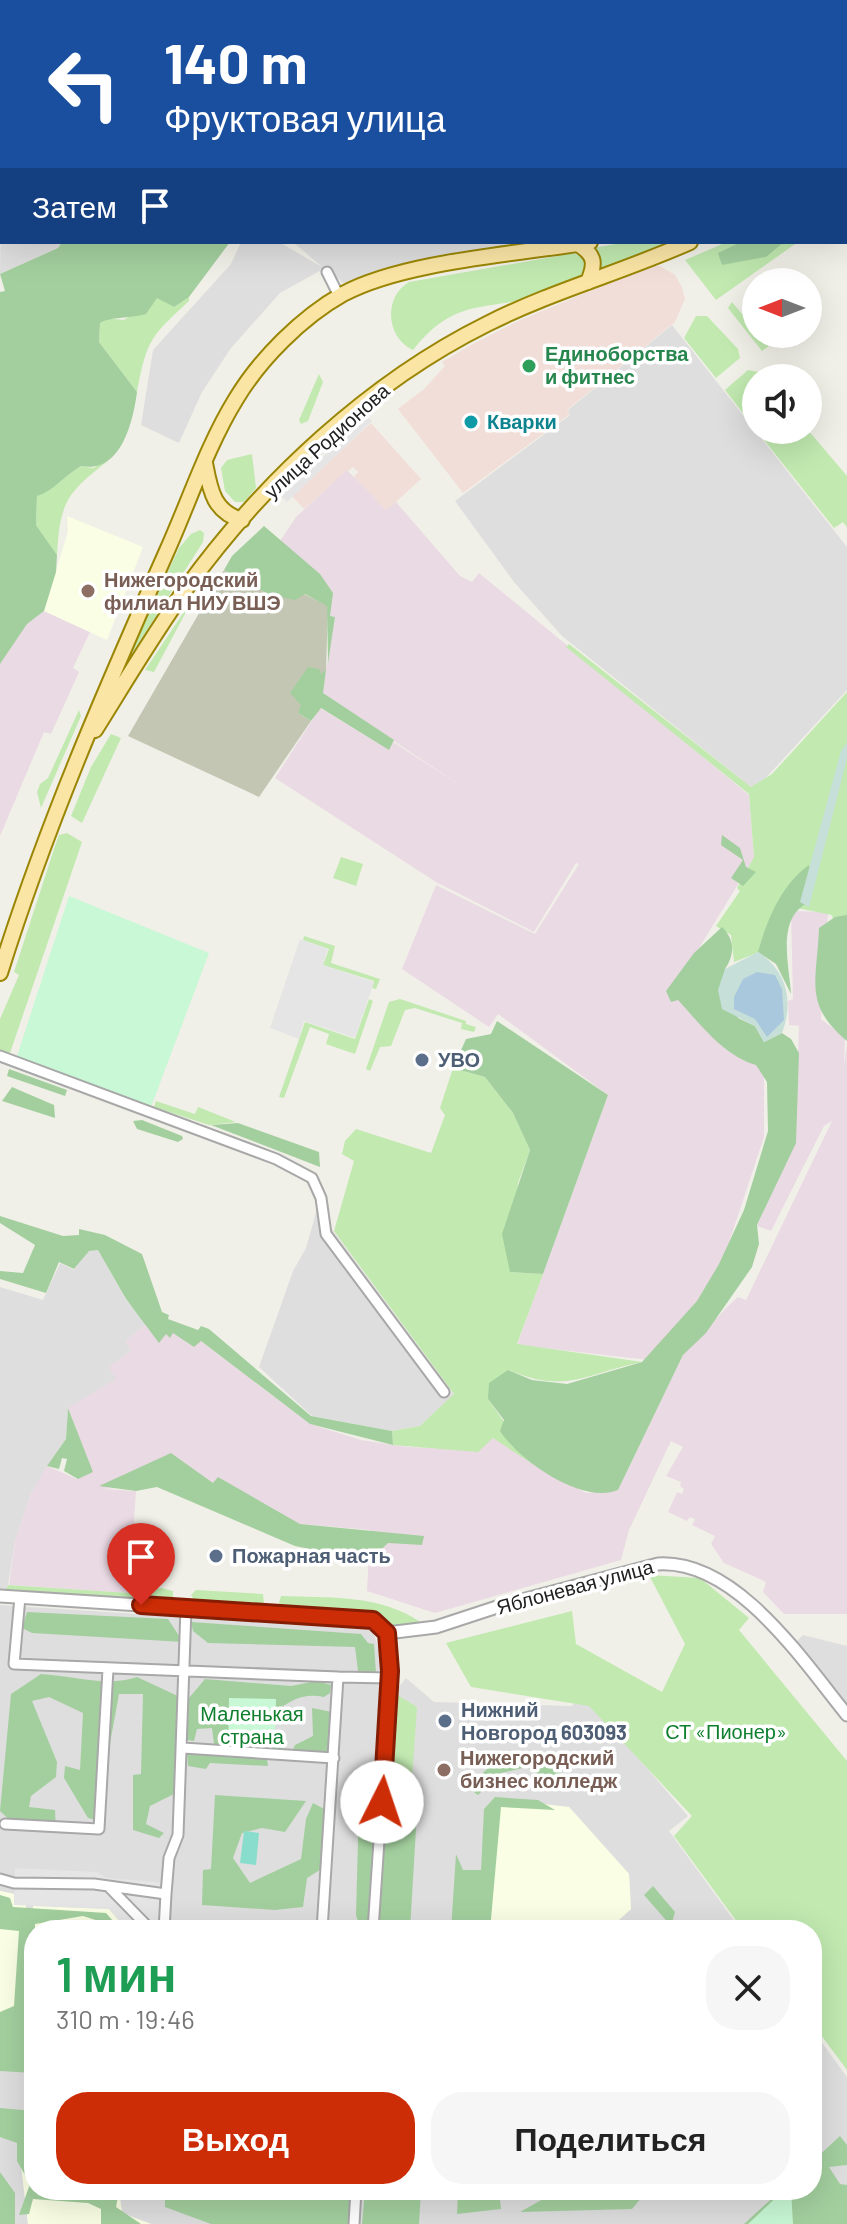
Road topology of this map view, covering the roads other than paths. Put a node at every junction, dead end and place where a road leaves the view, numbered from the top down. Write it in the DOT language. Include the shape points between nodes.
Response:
graph roads {
  1 [pos="578,244"];
  2 [pos="585,244"];
  3 [pos="685,244"];
  4 [pos="327,272"];
  5 [pos="588,282"];
  6 [pos="339,296"];
  7 [pos="205,462"];
  8 [pos="242,520"];
  9 [pos="72,768"];
  10 [pos="0,973"];
  11 [pos="0,1056"];
  12 [pos="444,1392"];
  13 [pos="0,1596"];
  14 [pos="20,1597"];
  15 [pos="186,1608"];
  16 [pos="387,1633"];
  17 [pos="108,1669"];
  18 [pos="185,1672"];
  19 [pos="338,1677"];
  20 [pos="390,1678"];
  21 [pos="847,1715"];
  22 [pos="183,1748"];
  23 [pos="334,1758"];
  24 [pos="5,1824"];
  25 [pos="0,1879"];
  26 [pos="110,1888"];
  27 [pos="166,1894"];
  28 [pos="141,1920"];
  29 [pos="165,1920"];
  30 [pos="323,1920"];
  31 [pos="374,1920"];
  32 [pos="355,2200"];
  33 [pos="354,2224"];
  1 -- 6 [label="main road, улица Родионова" via="394,274"];
  2 -- 5 [label="main road" via="595,264"];
  3 -- 5 [label="main road, улица Родионова"];
  4 -- 6 [label="street"];
  5 -- 8 [label="main road, улица Родионова" via="484,325 392,383 323,439"];
  6 -- 7 [label="main road, улица Родионова" via="259,365"];
  7 -- 8 [label="main road" via="216,504"];
  7 -- 9 [label="main road, улица Родионова"];
  8 -- 9 [label="main road, улица Родионова" via="155,634"];
  9 -- 10 [label="main road, улица Родионова"];
  11 -- 12 [label="street" via="276,1159 312,1178 326,1234"];
  13 -- 14 [label="street"];
  14 -- 15 [label="street"];
  14 -- 17 [label="street" via="14,1664"];
  15 -- 16 [label="street" via="373,1620"];
  15 -- 18 [label="street"];
  16 -- 20 [label="street"];
  16 -- 21 [label="street, Яблоневая улица" via="421,1631 676,1563 715,1577 777,1629"];
  17 -- 18 [label="street"];
  17 -- 24 [label="street" via="99,1829"];
  18 -- 19 [label="street"];
  18 -- 22 [label="street"];
  19 -- 20 [label="street"];
  19 -- 23 [label="street"];
  20 -- 31 [label="street"];
  22 -- 23 [label="street"];
  22 -- 27 [label="street" via="178,1835 169,1858"];
  23 -- 30 [label="street"];
  25 -- 26 [label="street"];
  26 -- 27 [label="street"];
  26 -- 28 [label="street"];
  27 -- 29 [label="street"];
  32 -- 33 [label="street"];
}
